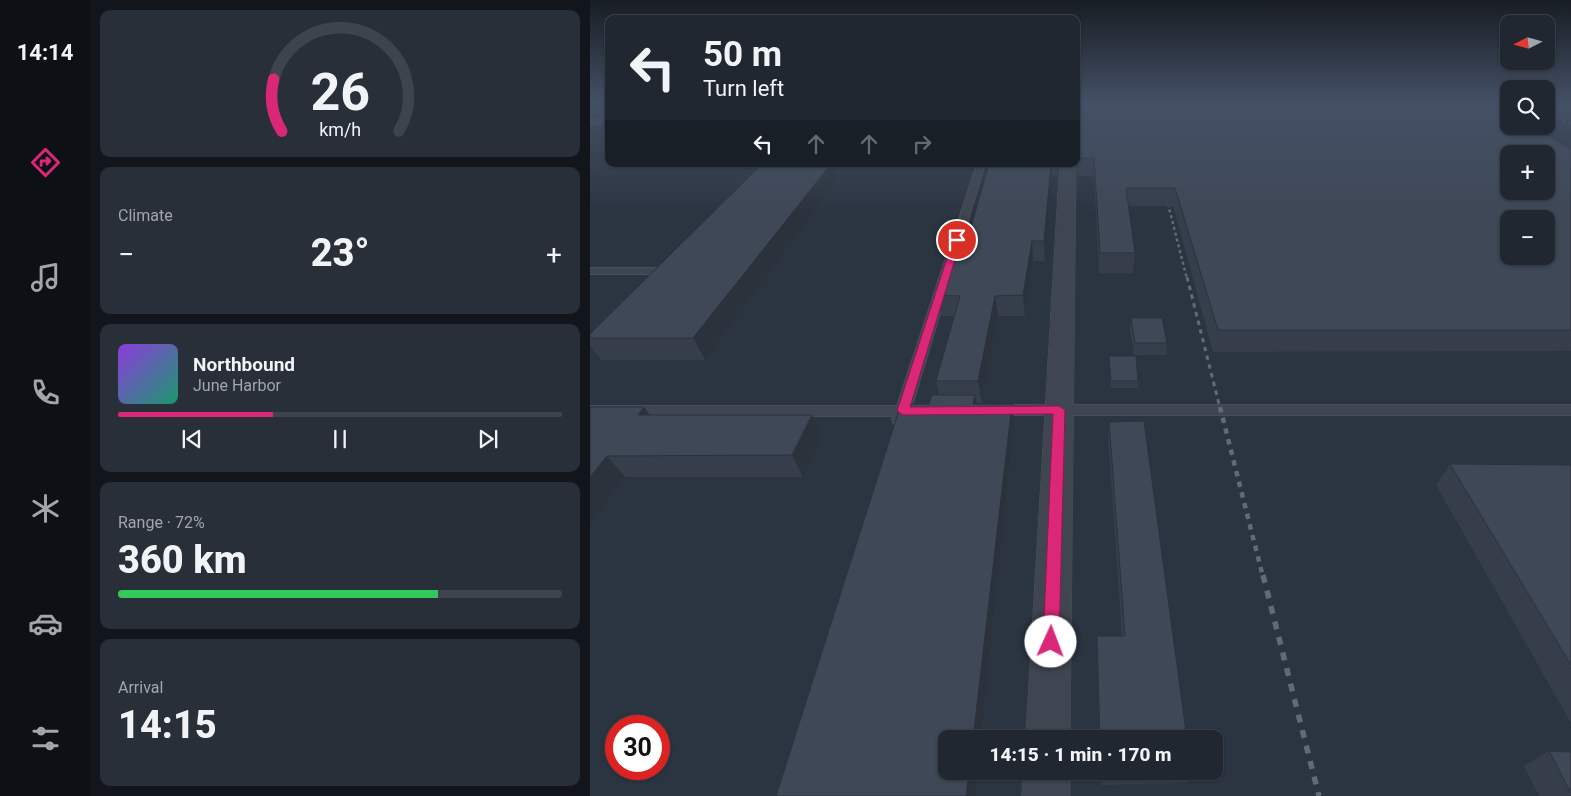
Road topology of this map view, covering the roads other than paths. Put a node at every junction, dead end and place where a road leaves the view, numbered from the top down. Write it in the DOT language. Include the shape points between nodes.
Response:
graph roads {
  1 [pos="980,167"];
  2 [pos="1068,167"];
  3 [pos="674,264"];
  4 [pos="590,271"];
  5 [pos="646,292"];
  6 [pos="932,410"];
  7 [pos="981,410"];
  8 [pos="1059,410"];
  9 [pos="1571,410"];
  10 [pos="590,411"];
  11 [pos="903,411"];
  12 [pos="894,439"];
  13 [pos="1048,730"];
  14 [pos="1047,780"];
  15 [pos="1046,796"];
  1 -- 11 [label="lane"];
  2 -- 8 [label="street"];
  3 -- 4 [label="lane"];
  3 -- 5 [label="street"];
  6 -- 11 [label="lane"];
  7 -- 8 [label="lane"];
  8 -- 9 [label="lane"];
  8 -- 13 [label="street"];
  10 -- 11 [label="lane"];
  11 -- 12 [label="lane"];
  14 -- 15 [label="street"];
}
